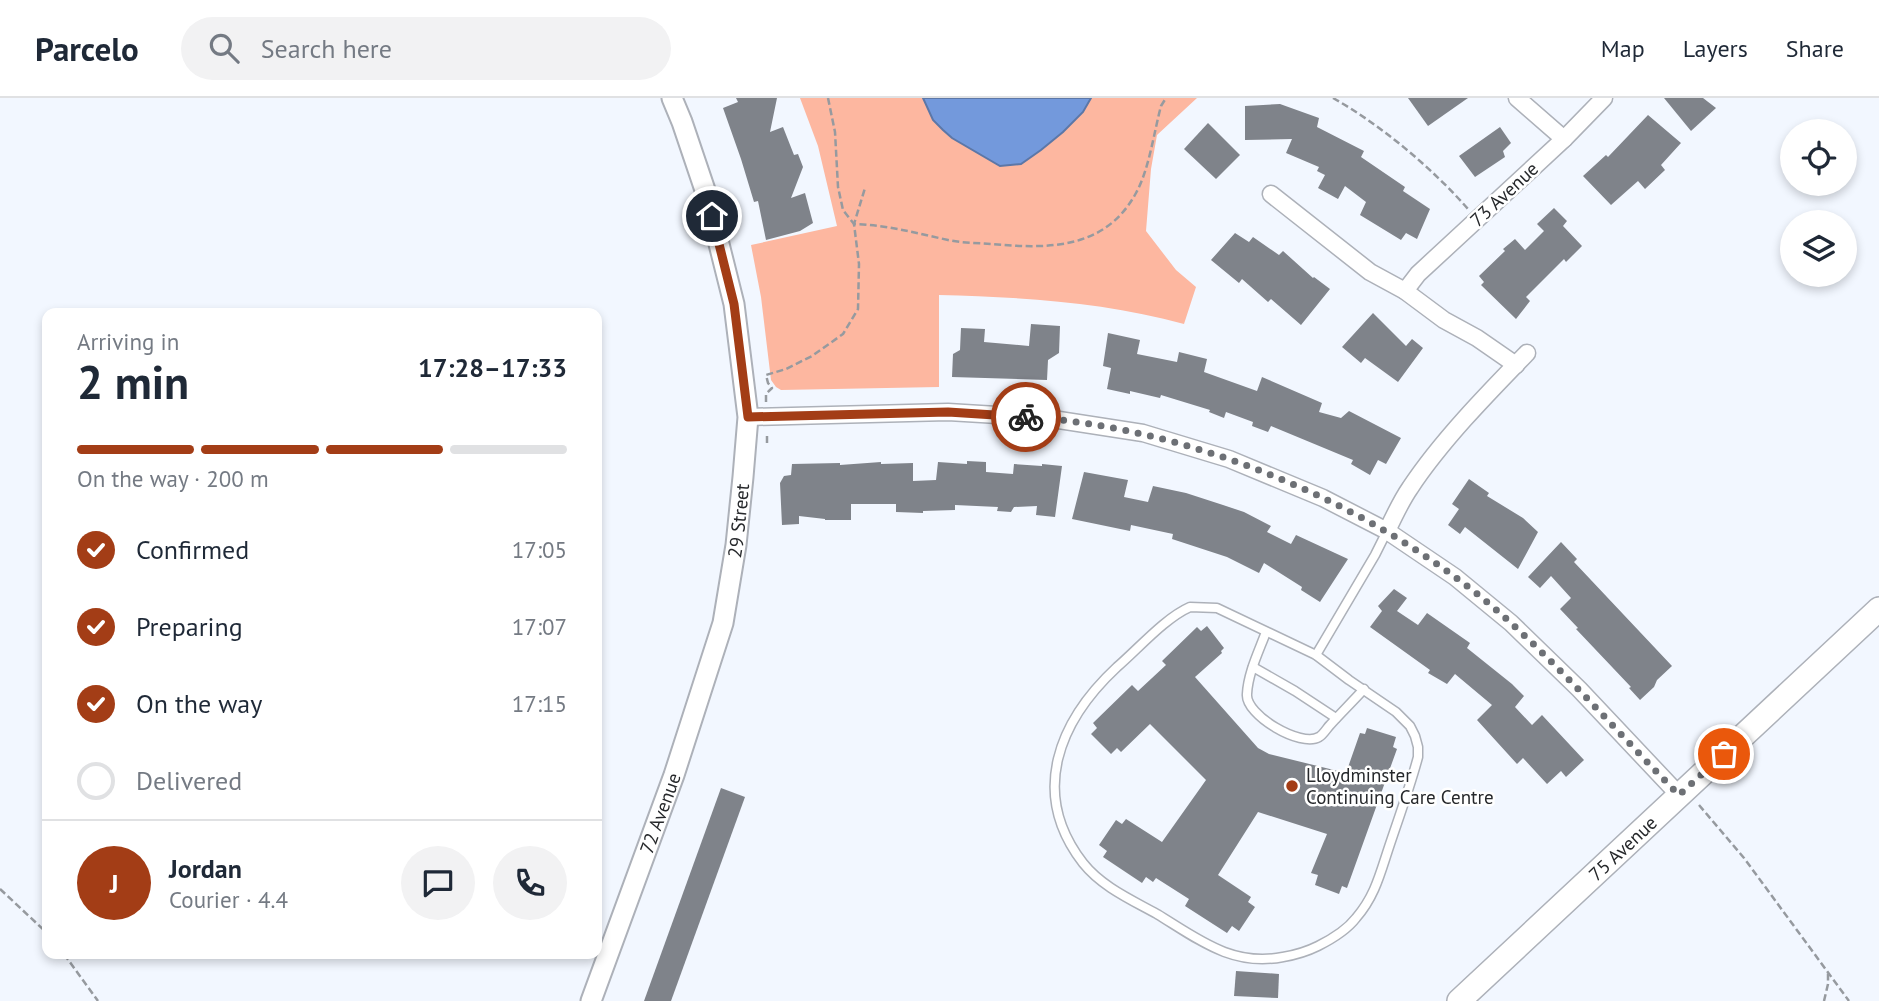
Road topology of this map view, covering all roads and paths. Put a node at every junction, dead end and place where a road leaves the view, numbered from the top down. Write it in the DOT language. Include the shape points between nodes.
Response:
graph roads {
  1 [pos="672,98"];
  2 [pos="828,98"];
  3 [pos="1166,98"];
  4 [pos="1334,98"];
  5 [pos="1517,98"];
  6 [pos="1604,98"];
  7 [pos="1563,139"];
  8 [pos="865,188"];
  9 [pos="1271,194"];
  10 [pos="1468,209"];
  11 [pos="854,224"];
  12 [pos="1405,291"];
  13 [pos="766,394"];
  14 [pos="748,417"];
  15 [pos="1387,531"];
  16 [pos="1879,609"];
  17 [pos="723,623"];
  18 [pos="1266,632"];
  19 [pos="1316,655"];
  20 [pos="1253,667"];
  21 [pos="1364,689"];
  22 [pos="1336,718"];
  23 [pos="1682,792"];
  24 [pos="0,889"];
  25 [pos="42,928"];
  26 [pos="68,959"];
  27 [pos="1828,972"];
  28 [pos="98,1001"];
  29 [pos="591,1001"];
  30 [pos="1459,1001"];
  31 [pos="1824,1001"];
  32 [pos="1849,1001"];
  1 -- 14 [label="street, 29 Street" via="707,196 725,264"];
  2 -- 11 [label="path" via="838,187 843,210"];
  3 -- 11 [label="path" via="1136,192 1118,219 1091,237 1037,247 1006,246"];
  4 -- 10 [label="path" via="1417,159"];
  5 -- 7 [label="street"];
  6 -- 7 [label="street, 73 Avenue"];
  7 -- 12 [label="street, 73 Avenue"];
  8 -- 11 [label="path"];
  9 -- 12 [label="street" via="1370,272"];
  11 -- 13 [label="path" via="858,309 843,334 812,356 766,375 772,388"];
  12 -- 15 [label="street" via="1444,320 1522,359 1410,487"];
  14 -- 15 [label="street" via="948,412 1046,418 1143,433 1229,459"];
  14 -- 17 [label="street, 29 Street" via="736,545"];
  15 -- 19 [label="lane"];
  15 -- 23 [label="street" via="1511,622"];
  16 -- 23 [label="main road, 75 Avenue"];
  17 -- 29 [label="street, 72 Avenue" via="674,775"];
  18 -- 19 [label="lane"];
  18 -- 20 [label="lane"];
  18 -- 21 [label="lane" via="1217,608 1190,607 1179,612 1103,680 1069,726 1058,756 1059,813 1084,864 1111,888 1204,944 1263,961 1299,954 1347,927 1377,887 1418,747 1410,726"];
  19 -- 21 [label="lane"];
  20 -- 22 [label="lane"];
  20 -- 22 [label="lane" via="1246,697 1252,709 1274,726 1306,739 1318,737"];
  21 -- 22 [label="lane"];
  23 -- 27 [label="path" via="1744,858"];
  23 -- 30 [label="main road, 75 Avenue"];
  24 -- 25 [label="path"];
  26 -- 28 [label="path"];
  27 -- 31 [label="path"];
  27 -- 32 [label="path"];
}
